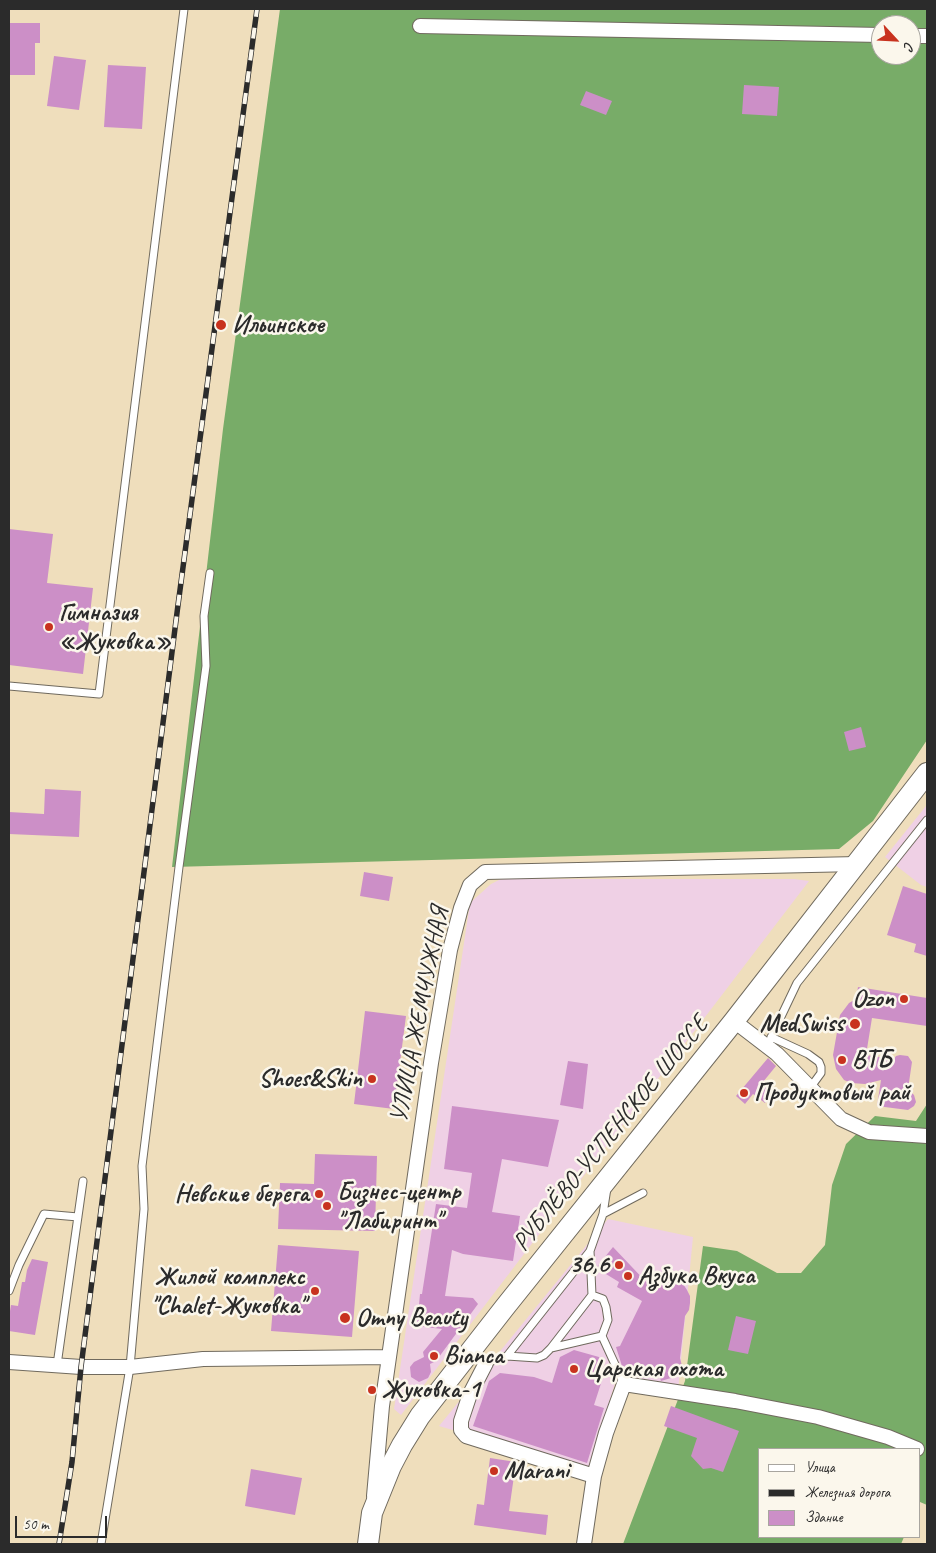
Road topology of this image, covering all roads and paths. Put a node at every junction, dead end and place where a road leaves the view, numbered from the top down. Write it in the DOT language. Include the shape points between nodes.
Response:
graph roads {
  1 [pos="184,9"];
  2 [pos="420,26"];
  3 [pos="871,35"];
  4 [pos="210,573"];
  5 [pos="9,686"];
  6 [pos="923,782"];
  7 [pos="927,820"];
  8 [pos="858,864"];
  9 [pos="734,1021"];
  10 [pos="769,1042"];
  11 [pos="810,1088"];
  12 [pos="927,1136"];
  13 [pos="609,1178"];
  14 [pos="83,1181"];
  15 [pos="643,1194"];
  16 [pos="604,1214"];
  17 [pos="78,1217"];
  18 [pos="590,1251"];
  19 [pos="9,1291"];
  20 [pos="592,1295"];
  21 [pos="602,1336"];
  22 [pos="551,1348"];
  23 [pos="507,1356"];
  24 [pos="388,1357"];
  25 [pos="9,1362"];
  26 [pos="486,1363"];
  27 [pos="57,1366"];
  28 [pos="130,1367"];
  29 [pos="457,1368"];
  30 [pos="624,1384"];
  31 [pos="913,1448"];
  32 [pos="594,1476"];
  33 [pos="372,1513"];
  34 [pos="101,1544"];
  35 [pos="368,1544"];
  36 [pos="584,1544"];
  1 -- 5 [label="lane" via="99,694"];
  2 -- 3 [label="street"];
  4 -- 28 [label="lane" via="204,616 206,666 142,1166 144,1209"];
  6 -- 8 [label="main road, РУБЛЁВО-УСПЕНСКОЕ ШОССЕ"];
  7 -- 10 [label="lane" via="797,983"];
  8 -- 9 [label="main road, РУБЛЁВО-УСПЕНСКОЕ ШОССЕ"];
  8 -- 24 [label="street, УЛИЦА ЖЕМЧУЖНАЯ" via="485,872 470,885 450,950 432,1053"];
  9 -- 10 [label="street"];
  9 -- 13 [label="main road, РУБЛЁВО-УСПЕНСКОЕ ШОССЕ"];
  10 -- 11 [label="street"];
  10 -- 11 [label="lane" via="808,1054 819,1062 821,1073"];
  11 -- 12 [label="street" via="840,1119 869,1132"];
  13 -- 16 [label="lane"];
  13 -- 29 [label="main road, РУБЛЁВО-УСПЕНСКОЕ ШОССЕ"];
  14 -- 17 [label="lane"];
  15 -- 16 [label="lane"];
  16 -- 18 [label="lane"];
  17 -- 19 [label="lane" via="44,1214"];
  17 -- 27 [label="lane"];
  18 -- 20 [label="lane"];
  18 -- 23 [label="lane"];
  20 -- 21 [label="lane" via="603,1299 606,1307 608,1320"];
  20 -- 22 [label="lane"];
  21 -- 22 [label="lane"];
  21 -- 30 [label="lane"];
  22 -- 23 [label="lane" via="537,1358"];
  23 -- 26 [label="lane"];
  24 -- 28 [label="street" via="203,1360"];
  24 -- 33 [label="street, УЛИЦА ЖЕМЧУЖНАЯ"];
  25 -- 27 [label="street"];
  26 -- 29 [label="street"];
  26 -- 32 [label="street" via="461,1421 461,1430 466,1436"];
  27 -- 28 [label="street"];
  28 -- 34 [label="lane"];
  29 -- 33 [label="main road, РУБЛЁВО-УСПЕНСКОЕ ШОССЕ" via="402,1445"];
  30 -- 31 [label="street" via="818,1416"];
  30 -- 32 [label="street"];
  32 -- 36 [label="street"];
  33 -- 35 [label="main road, РУБЛЁВО-УСПЕНСКОЕ ШОССЕ"];
}
